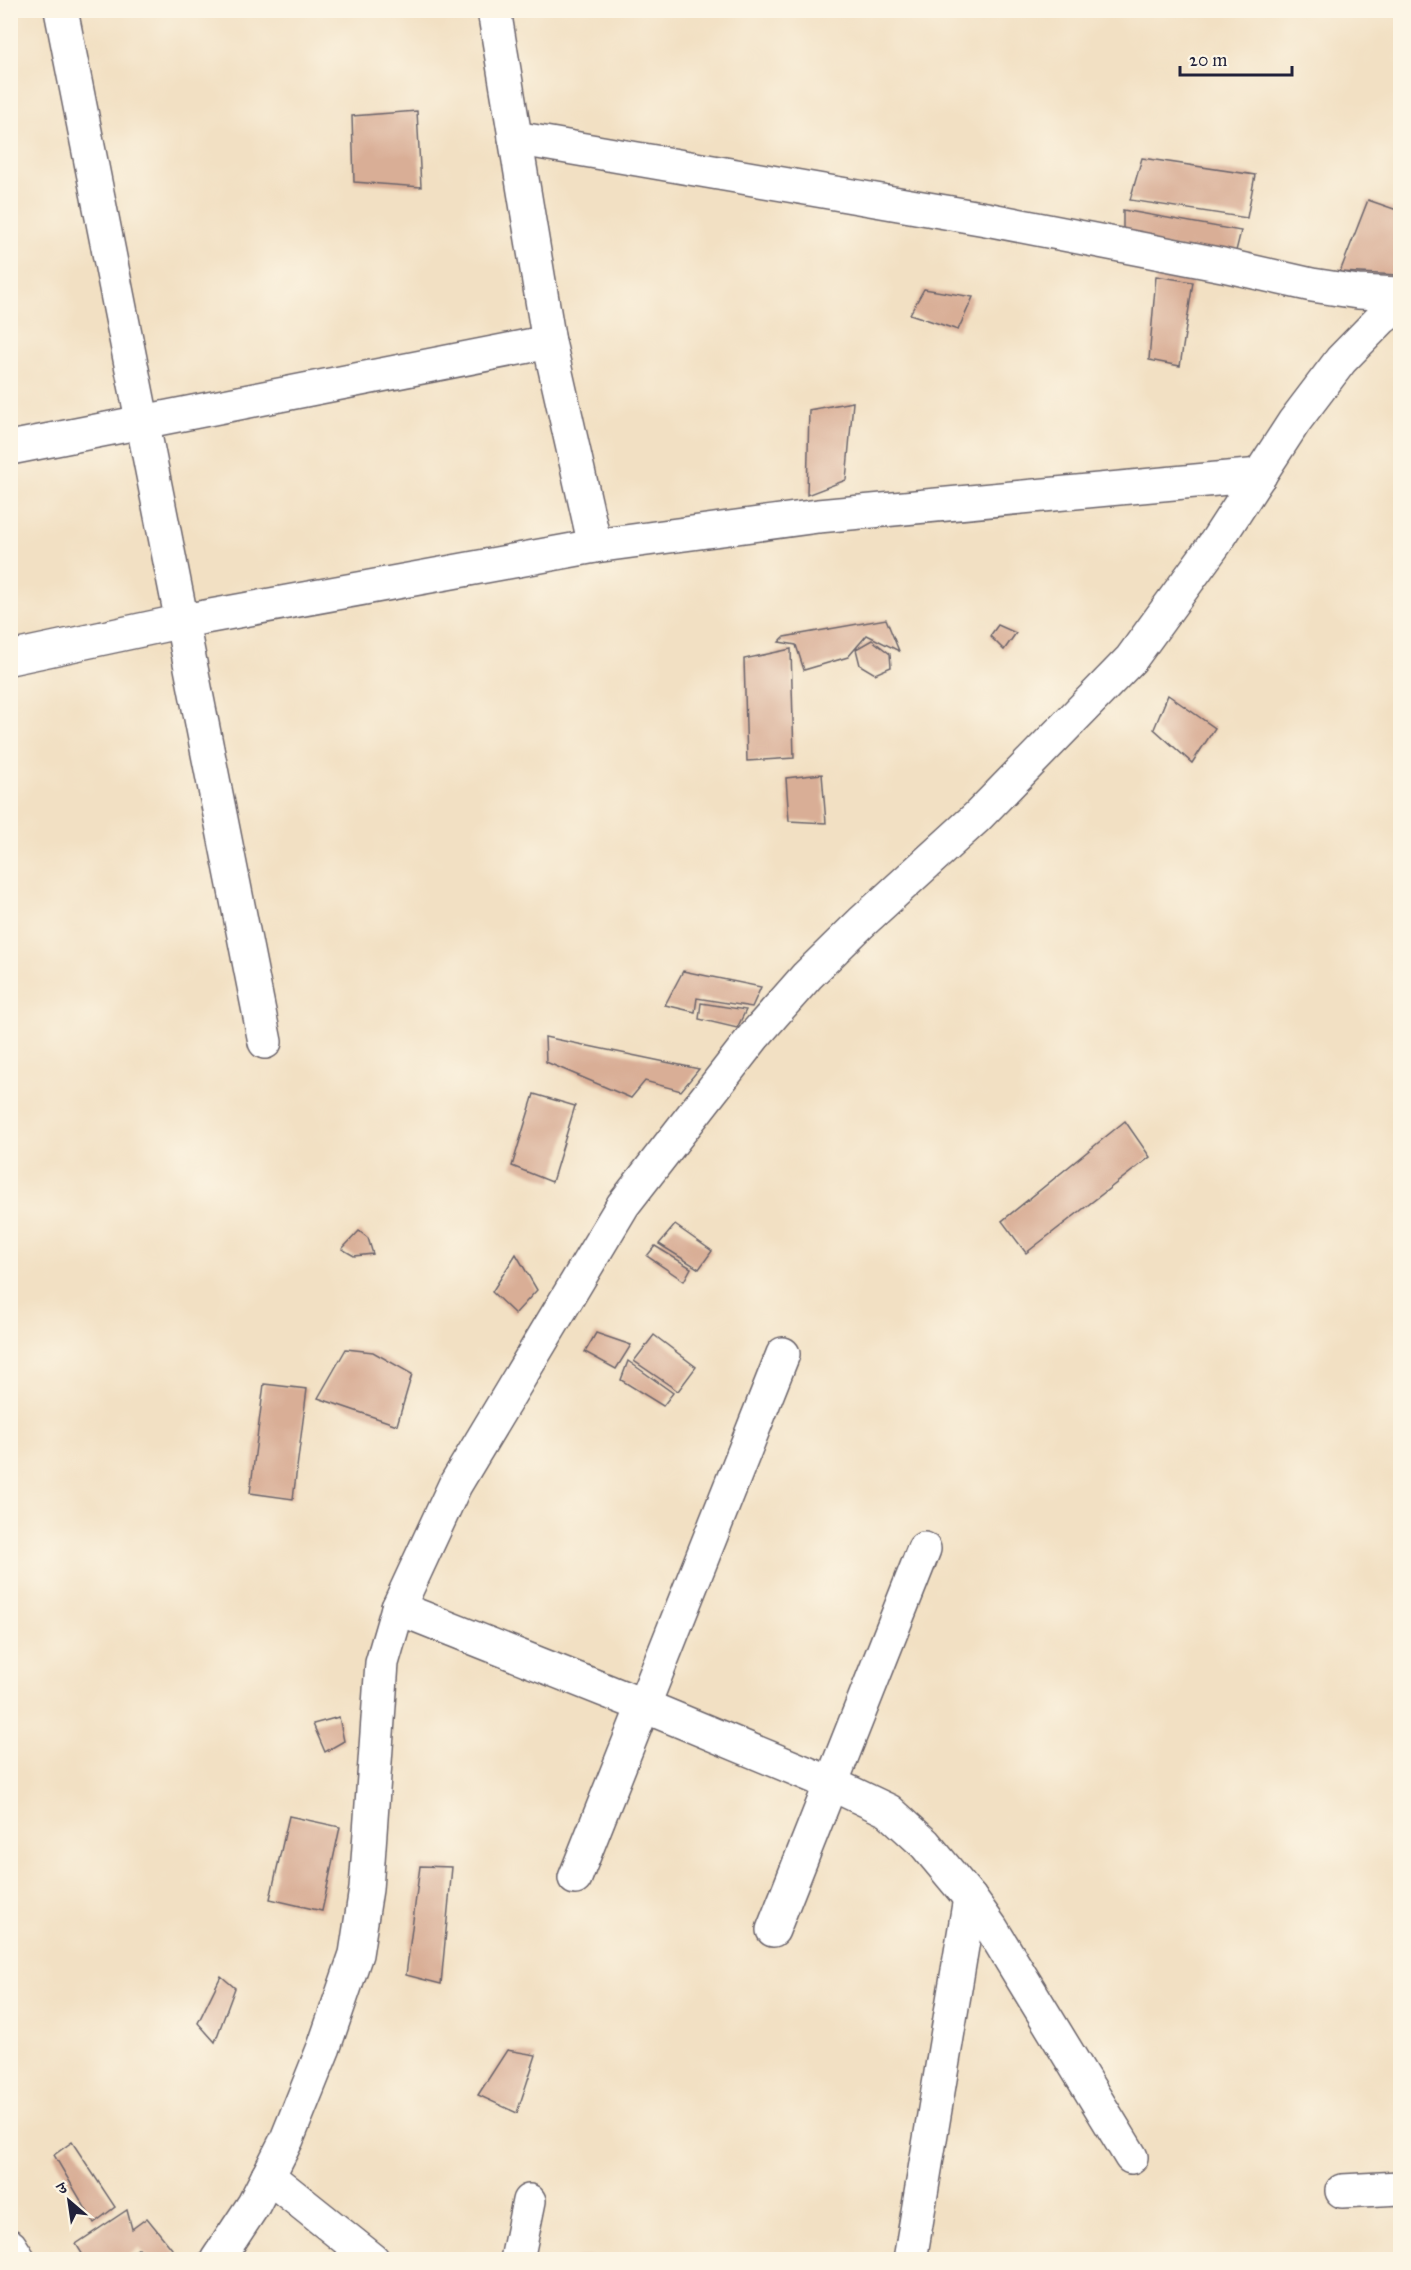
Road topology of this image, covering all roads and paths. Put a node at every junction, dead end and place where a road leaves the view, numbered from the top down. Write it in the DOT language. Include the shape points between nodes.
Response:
graph roads {
  1 [pos="61,10"];
  2 [pos="494,10"];
  3 [pos="515,138"];
  4 [pos="1401,294"];
  5 [pos="1401,305"];
  6 [pos="549,342"];
  7 [pos="143,420"];
  8 [pos="10,448"];
  9 [pos="1260,475"];
  10 [pos="595,546"];
  11 [pos="183,621"];
  12 [pos="10,658"];
  13 [pos="265,1041"];
  14 [pos="783,1354"];
  15 [pos="924,1549"];
  16 [pos="398,1608"];
  17 [pos="642,1705"];
  18 [pos="830,1783"];
  19 [pos="575,1878"];
  20 [pos="970,1898"];
  21 [pos="774,1930"];
  22 [pos="1131,2157"];
  23 [pos="268,2176"];
  24 [pos="1401,2188"];
  25 [pos="1342,2191"];
  26 [pos="529,2201"];
  27 [pos="10,2246"];
  28 [pos="19,2259"];
  29 [pos="217,2259"];
  30 [pos="373,2259"];
  31 [pos="517,2259"];
  32 [pos="910,2259"];
  1 -- 7 [label="street"];
  2 -- 3 [label="street"];
  3 -- 4 [label="street" via="986,219 1312,285"];
  3 -- 6 [label="street"];
  5 -- 9 [label="street" via="1382,318 1341,360"];
  6 -- 7 [label="street"];
  6 -- 10 [label="street"];
  7 -- 8 [label="street"];
  7 -- 11 [label="street"];
  9 -- 10 [label="street" via="818,516"];
  9 -- 16 [label="street" via="1131,659 977,817 807,976 755,1035 623,1205 454,1485"];
  10 -- 11 [label="street"];
  11 -- 12 [label="street"];
  11 -- 13 [label="street"];
  14 -- 17 [label="street"];
  15 -- 18 [label="street"];
  16 -- 17 [label="street"];
  16 -- 23 [label="street" via="382,1663 366,1889 356,1954 324,2047"];
  17 -- 18 [label="street"];
  17 -- 19 [label="street"];
  18 -- 20 [label="street" via="889,1811 925,1844"];
  18 -- 21 [label="street"];
  20 -- 22 [label="street"];
  20 -- 32 [label="street"];
  23 -- 29 [label="street"];
  23 -- 30 [label="street"];
  24 -- 25 [label="street"];
  26 -- 31 [label="street"];
  27 -- 28 [label="street"];
}
